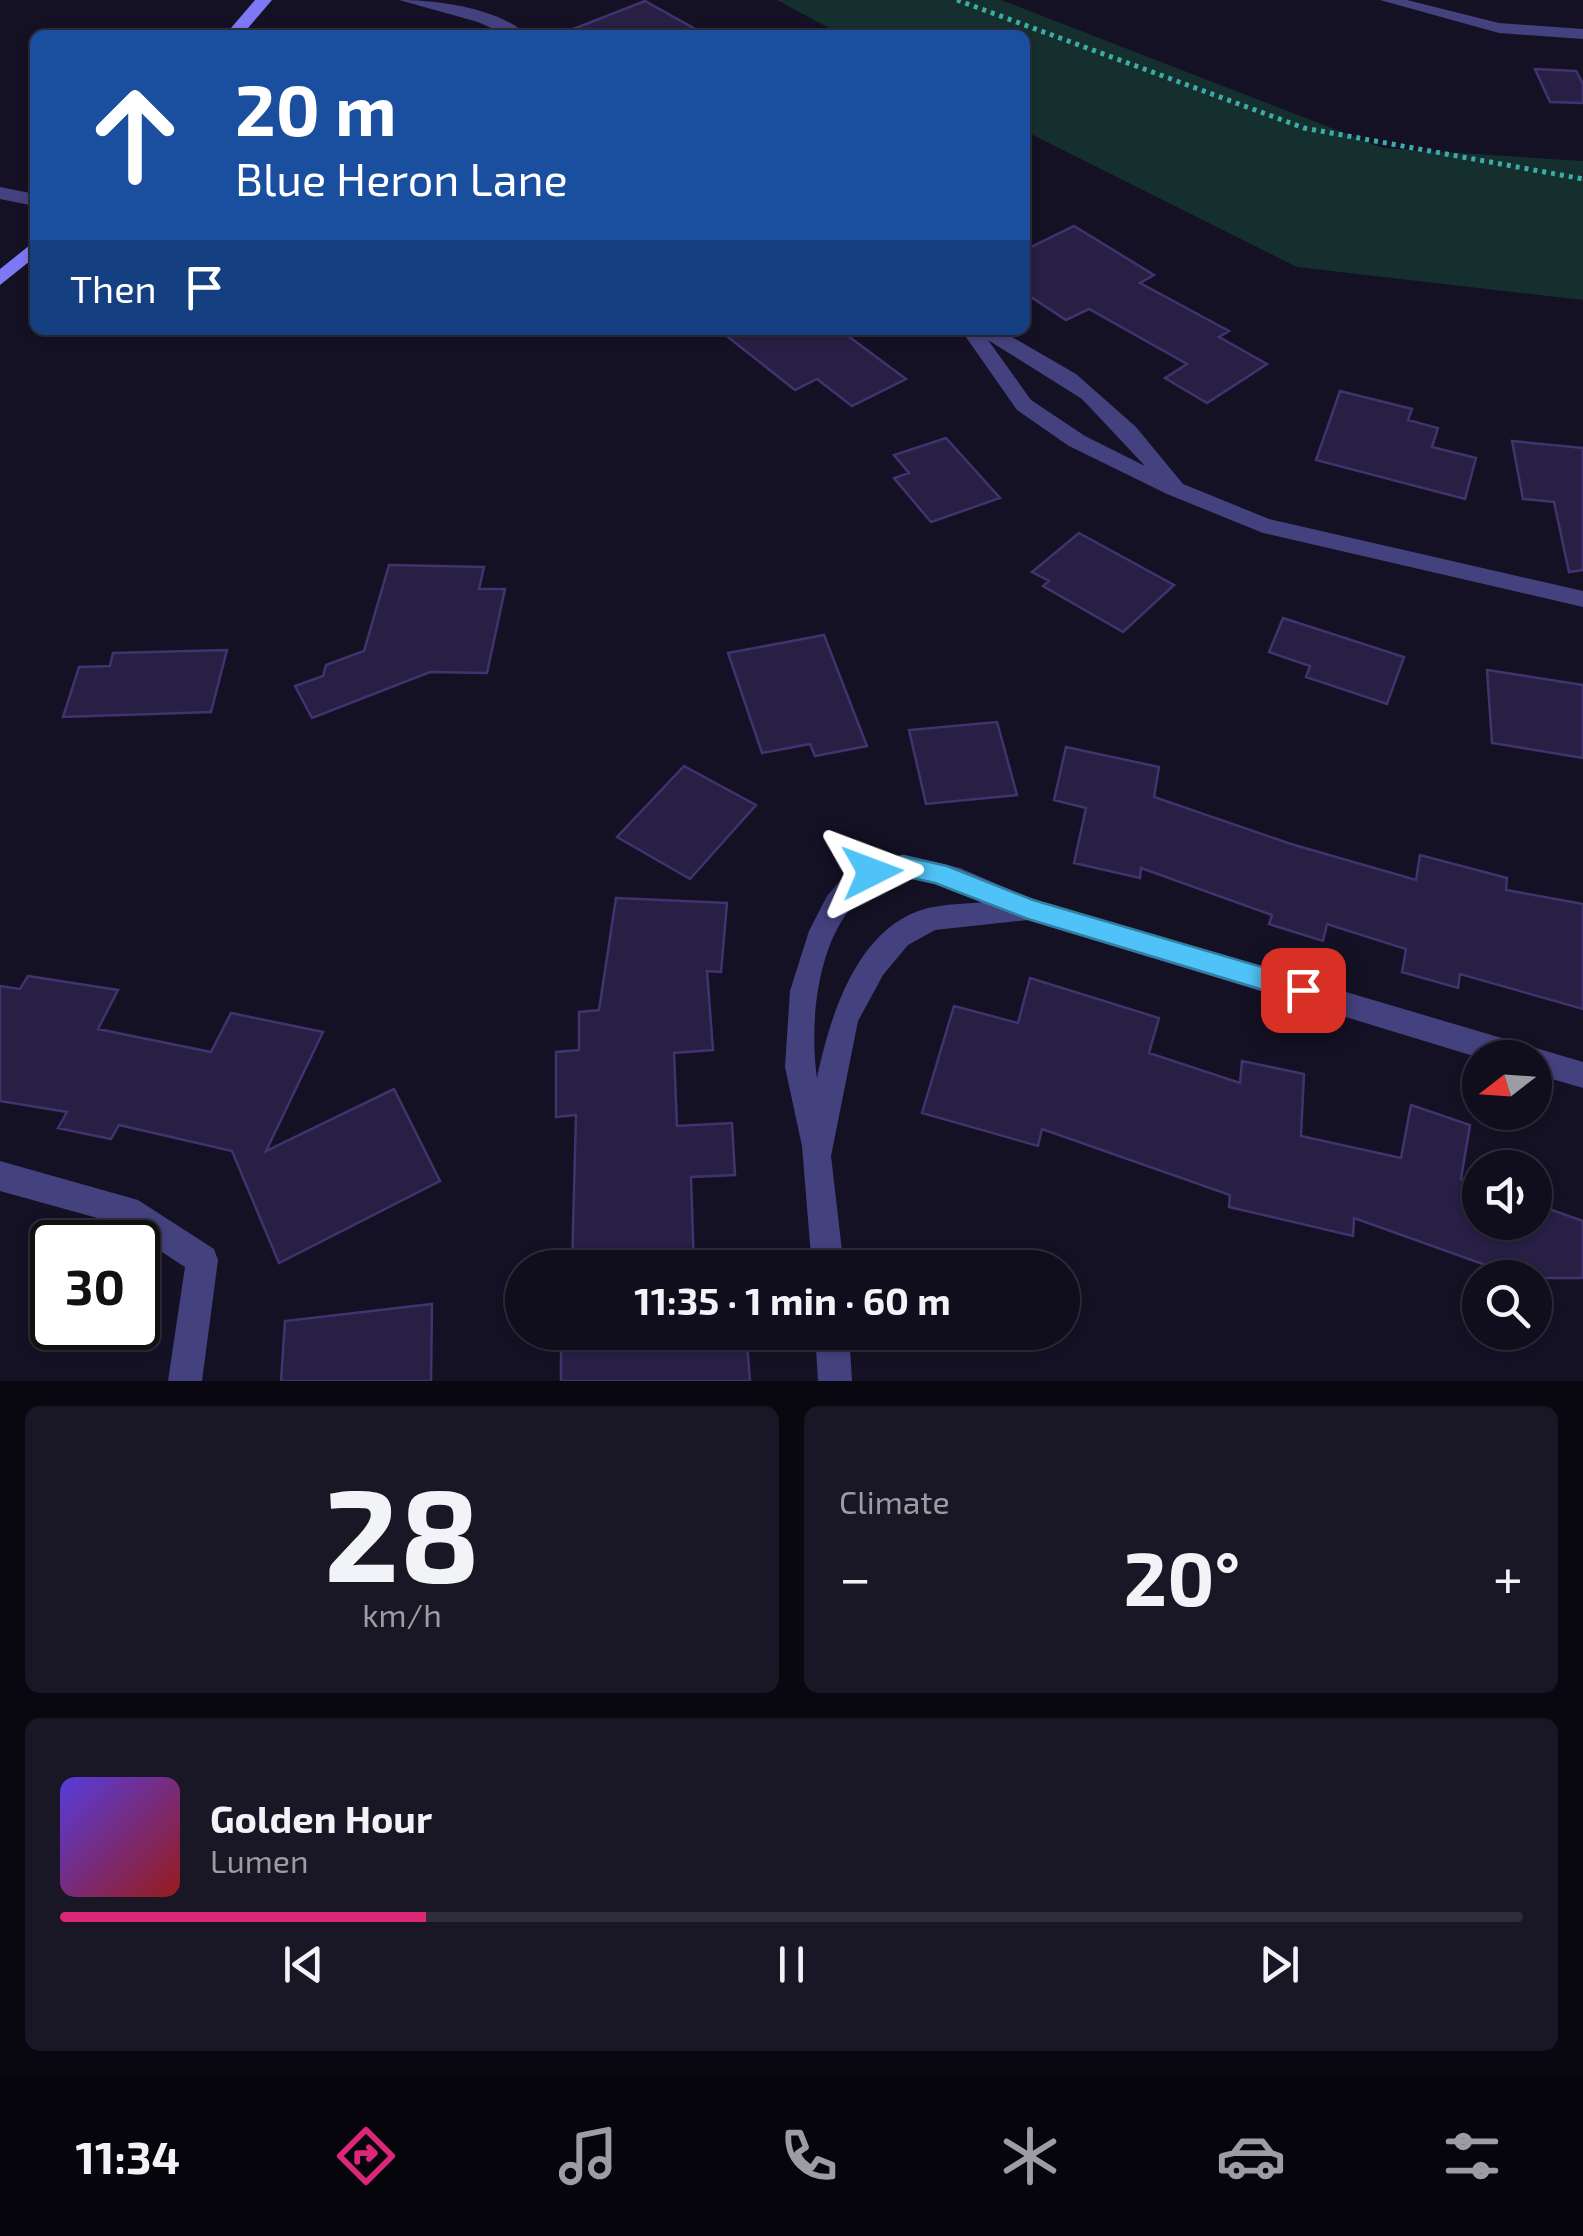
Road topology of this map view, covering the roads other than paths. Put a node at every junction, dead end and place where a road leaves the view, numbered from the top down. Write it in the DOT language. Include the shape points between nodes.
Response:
graph roads {
  1 [pos="264,0"];
  2 [pos="407,0"];
  3 [pos="1388,0"];
  4 [pos="237,30"];
  5 [pos="508,30"];
  6 [pos="1583,34"];
  7 [pos="0,193"];
  8 [pos="30,199"];
  9 [pos="30,252"];
  10 [pos="0,279"];
  11 [pos="975,335"];
  12 [pos="994,335"];
  13 [pos="1175,489"];
  14 [pos="1583,599"];
  15 [pos="1028,909"];
  16 [pos="1464,1040"];
  17 [pos="1552,1066"];
  18 [pos="1583,1075"];
  19 [pos="815,1156"];
  20 [pos="0,1176"];
  21 [pos="826,1250"];
  22 [pos="833,1350"];
  23 [pos="185,1381"];
  24 [pos="835,1381"];
  1 -- 4 [label="main road"];
  2 -- 5 [label="street"];
  3 -- 6 [label="street" via="1499,28"];
  7 -- 8 [label="street"];
  9 -- 10 [label="main road"];
  11 -- 13 [label="street" via="1024,405 1077,442"];
  12 -- 13 [label="street" via="1090,390 1126,424"];
  13 -- 14 [label="street" via="1263,525"];
  15 -- 16 [label="street"];
  15 -- 19 [label="street" via="930,919 898,936 844,1020"];
  15 -- 19 [label="street" via="903,866 872,872 847,889 806,977 798,1047"];
  17 -- 18 [label="street"];
  19 -- 21 [label="street"];
  20 -- 23 [label="street" via="126,1211 202,1260"];
  22 -- 24 [label="street"];
}
